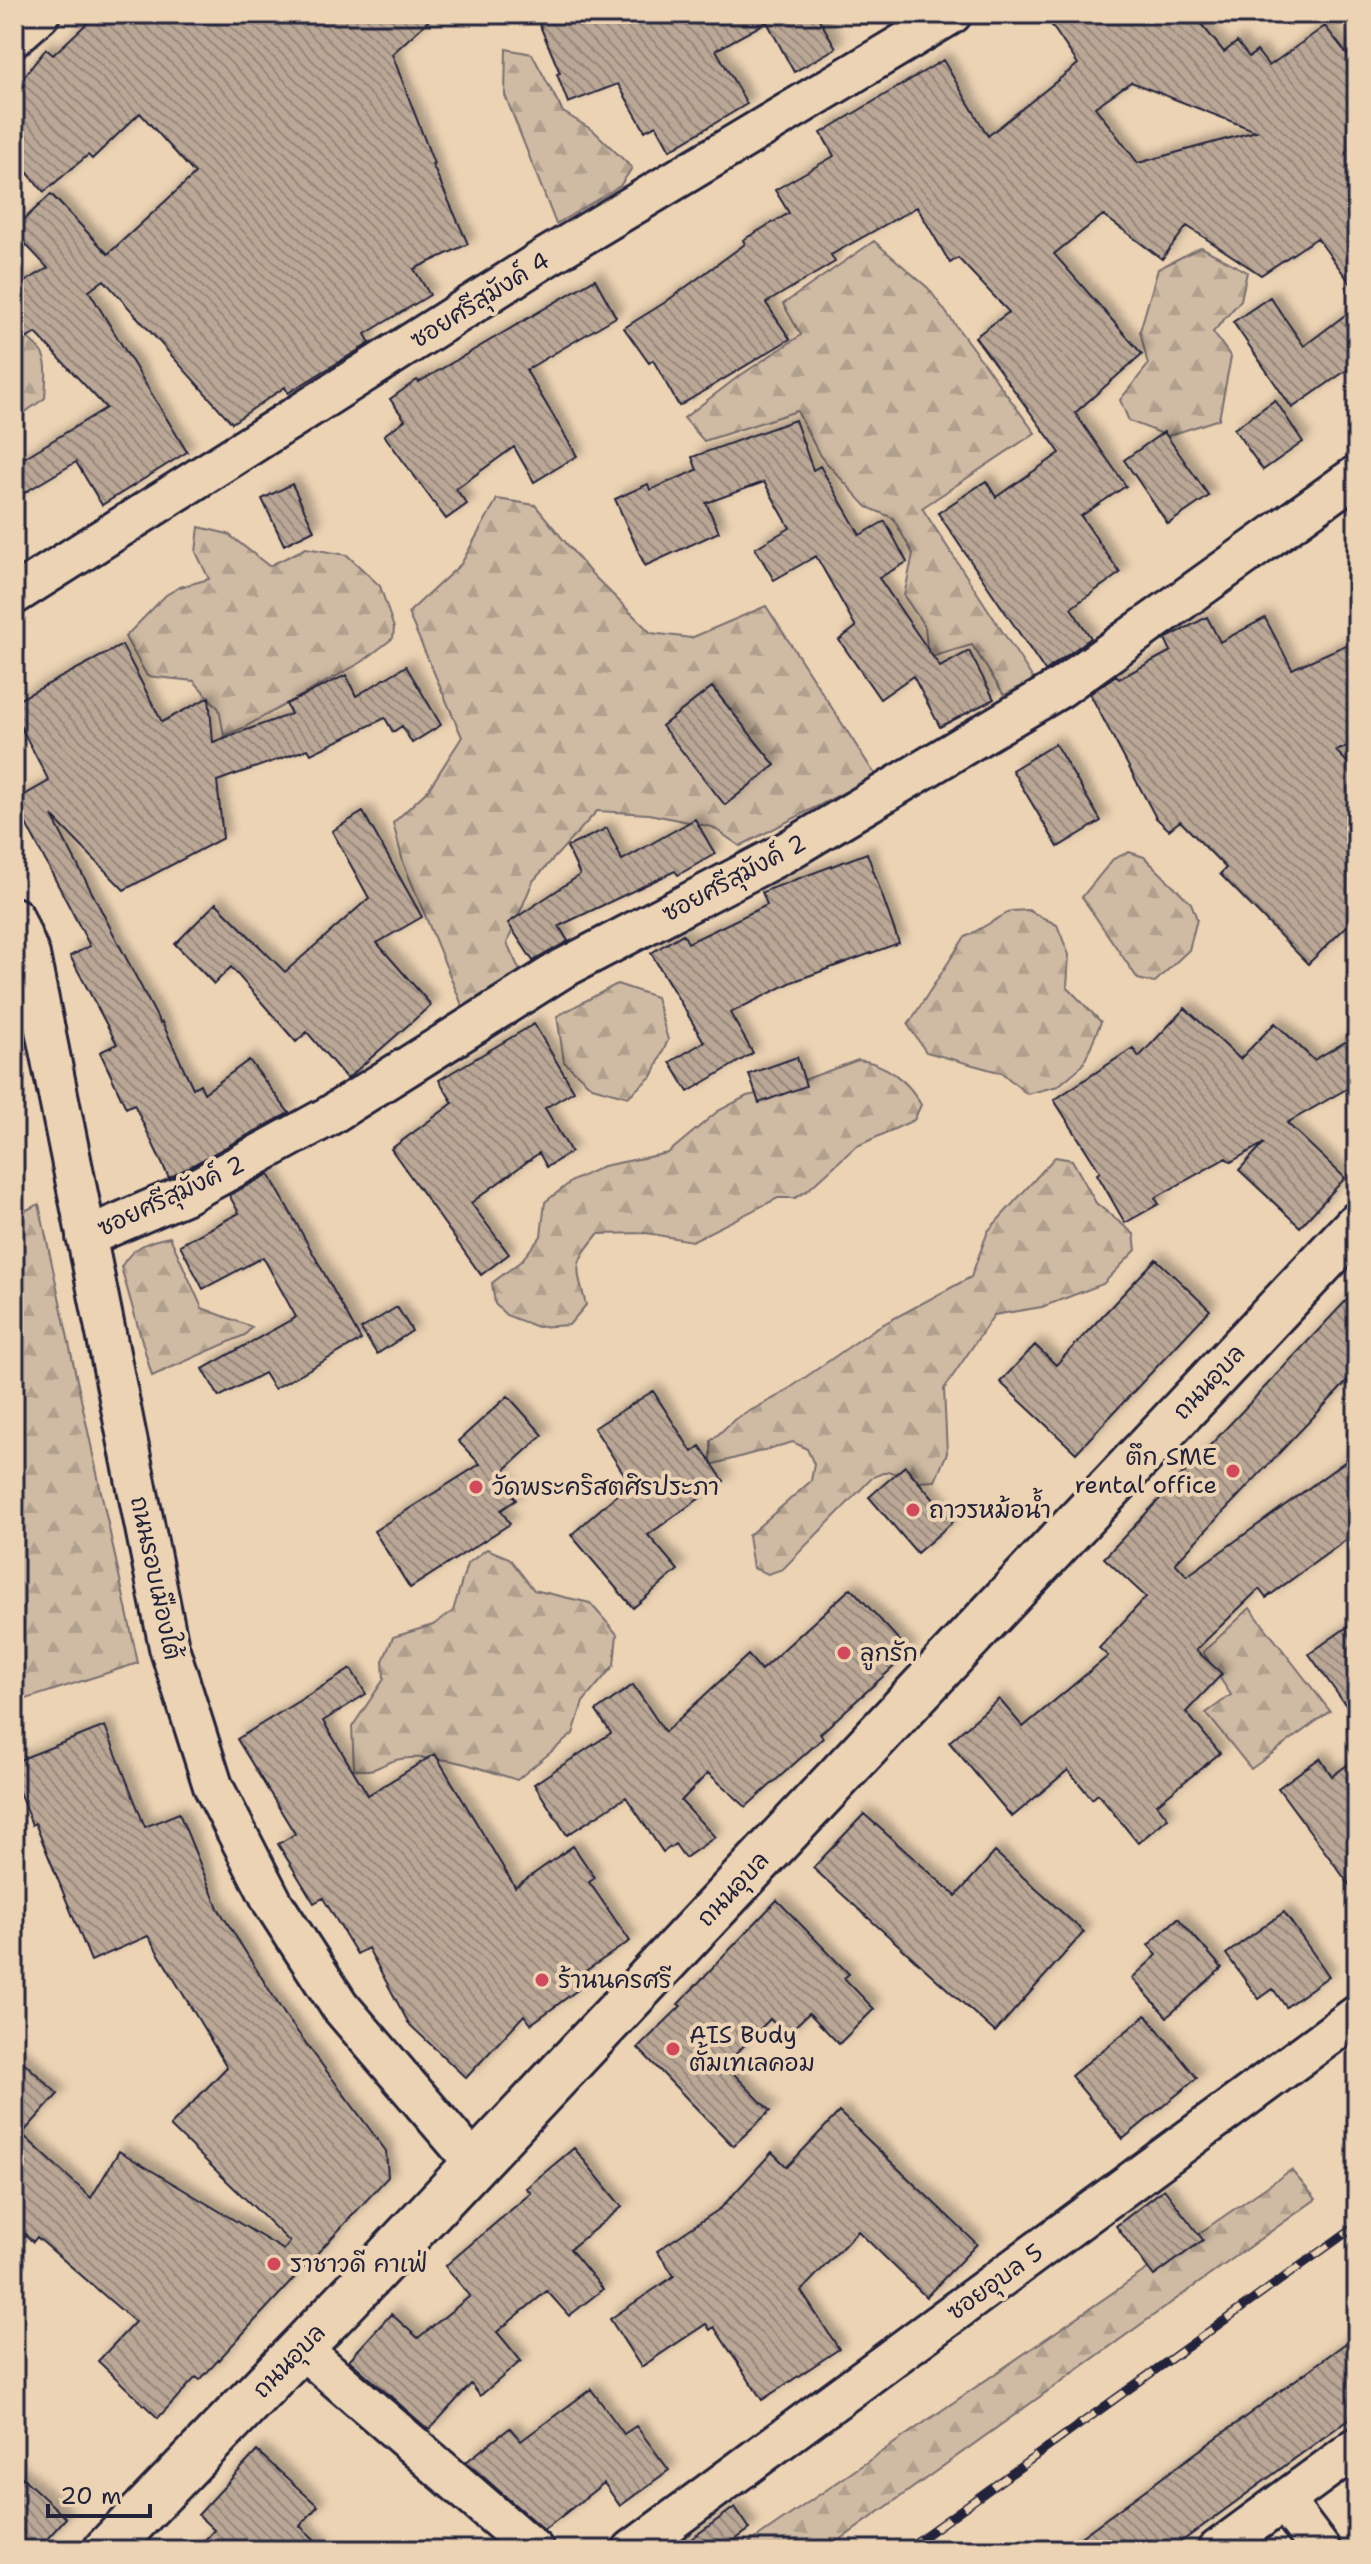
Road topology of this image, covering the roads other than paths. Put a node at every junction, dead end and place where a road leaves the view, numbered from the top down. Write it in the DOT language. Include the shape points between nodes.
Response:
graph roads {
  1 [pos="40,14"];
  2 [pos="952,14"];
  3 [pos="14,37"];
  4 [pos="1357,475"];
  5 [pos="14,595"];
  6 [pos="14,917"];
  7 [pos="1357,1225"];
  8 [pos="86,1237"];
  9 [pos="1357,2015"];
  10 [pos="475,2164"];
  11 [pos="301,2348"];
  12 [pos="1357,2447"];
  13 [pos="1284,2501"];
  14 [pos="106,2550"];
  15 [pos="534,2550"];
  16 [pos="632,2550"];
  17 [pos="1217,2550"];
  18 [pos="1321,2550"];
  1 -- 3 [label="street"];
  2 -- 5 [label="street, ซอยศรีสุมังค์ 4" via="545,258"];
  4 -- 8 [label="street, ซอยศรีสุมังค์ 2" via="1047,696 784,853 562,969 329,1116 184,1195"];
  6 -- 8 [label="street, ถนนรอบเมืองใต้" via="30,955"];
  7 -- 10 [label="main road, ถนนอุบล"];
  8 -- 10 [label="street, ถนนรอบเมืองใต้" via="169,1647 213,1786 273,1903 339,2005"];
  9 -- 16 [label="street, ซอยอุบล 5"];
  10 -- 11 [label="main road, ถนนอุบล"];
  11 -- 14 [label="main road, ถนนอุบล"];
  11 -- 15 [label="street"];
  12 -- 13 [label="street"];
  13 -- 17 [label="street"];
  13 -- 18 [label="street"];
}
